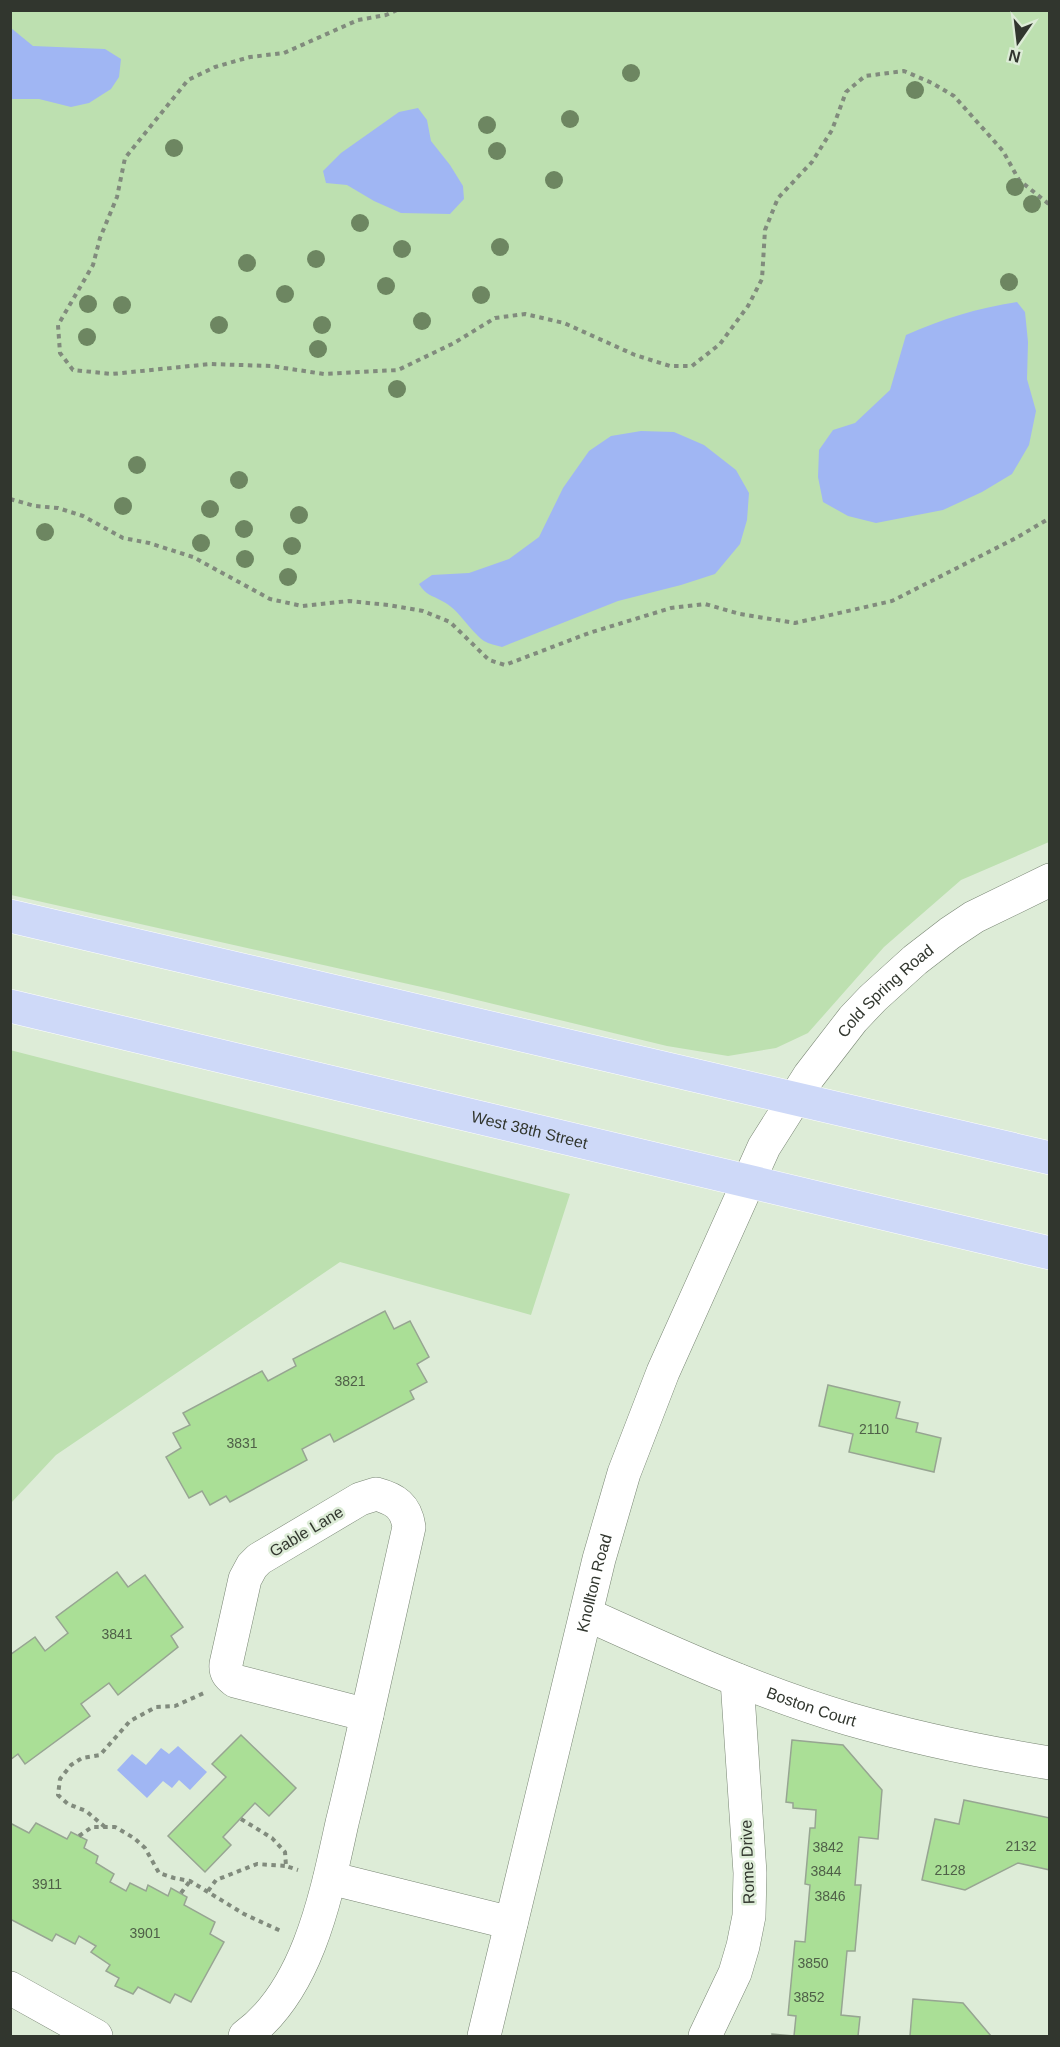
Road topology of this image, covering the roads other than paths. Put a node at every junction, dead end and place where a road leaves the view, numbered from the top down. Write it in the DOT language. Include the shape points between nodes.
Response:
graph roads {
  1 [pos="1050,880"];
  2 [pos="10,916"];
  3 [pos="10,1006"];
  4 [pos="794,1099"];
  5 [pos="764,1148"];
  6 [pos="1050,1158"];
  7 [pos="750,1183"];
  8 [pos="1050,1253"];
  9 [pos="586,1614"];
  10 [pos="737,1680"];
  11 [pos="367,1715"];
  12 [pos="1050,1763"];
  13 [pos="330,1878"];
  14 [pos="512,1923"];
  15 [pos="10,1988"];
  16 [pos="96,2037"];
  17 [pos="245,2037"];
  18 [pos="484,2037"];
  19 [pos="705,2037"];
  1 -- 4 [label="street, Cold Spring Road" via="974,917 915,960 853,1019"];
  2 -- 4 [label="main road"];
  3 -- 7 [label="main road, West 38th Street"];
  4 -- 5 [label="street, Cold Spring Road"];
  4 -- 6 [label="main road"];
  5 -- 7 [label="street, Knollton Road"];
  7 -- 8 [label="main road, West 38th Street"];
  7 -- 9 [label="street, Knollton Road" via="636,1440"];
  9 -- 10 [label="street, Boston Court"];
  9 -- 14 [label="street, Knollton Road"];
  10 -- 12 [label="street, Boston Court" via="848,1719 934,1741"];
  10 -- 19 [label="street, Rome Drive" via="750,1873 749,1916 735,1973"];
  11 -- 11 [label="street, Gable Lane" via="236,1681 227,1674 226,1664 245,1579 252,1566 360,1499 376,1494 393,1498 402,1506 409,1527"];
  11 -- 13 [label="street, Gable Lane"];
  13 -- 14 [label="street"];
  13 -- 17 [label="street, Gable Lane" via="298,1970 281,1999"];
  14 -- 18 [label="street, Knollton Road"];
  15 -- 16 [label="street"];
}
